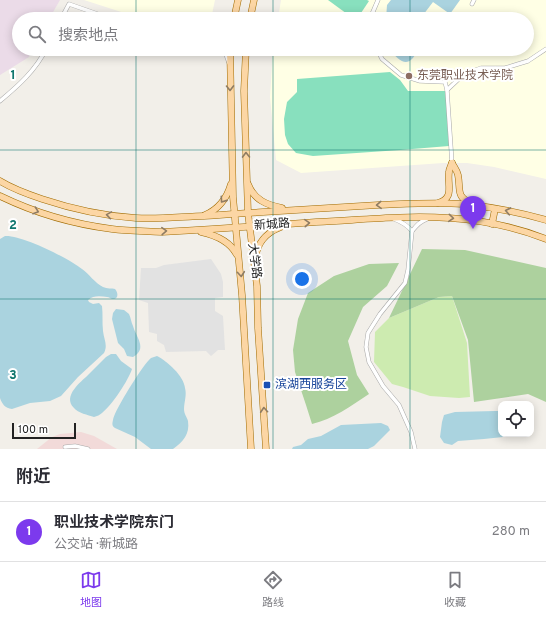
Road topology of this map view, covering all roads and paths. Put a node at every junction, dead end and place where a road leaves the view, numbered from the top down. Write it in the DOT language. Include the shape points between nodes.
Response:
graph roads {
  1 [pos="238,0"];
  2 [pos="254,0"];
  3 [pos="378,0"];
  4 [pos="65,12"];
  5 [pos="92,12"];
  6 [pos="235,12"];
  7 [pos="251,12"];
  8 [pos="373,12"];
  9 [pos="546,48"];
  10 [pos="41,56"];
  11 [pos="227,56"];
  12 [pos="230,56"];
  13 [pos="246,56"];
  14 [pos="380,56"];
  15 [pos="230,65"];
  16 [pos="447,90"];
  17 [pos="0,101"];
  18 [pos="452,163"];
  19 [pos="232,176"];
  20 [pos="246,180"];
  21 [pos="0,181"];
  22 [pos="0,196"];
  23 [pos="436,204"];
  24 [pos="481,206"];
  25 [pos="495,208"];
  26 [pos="296,210"];
  27 [pos="248,213"];
  28 [pos="235,215"];
  29 [pos="202,216"];
  30 [pos="430,217"];
  31 [pos="391,218"];
  32 [pos="546,220"];
  33 [pos="292,224"];
  34 [pos="492,224"];
  35 [pos="249,227"];
  36 [pos="236,228"];
  37 [pos="194,230"];
  38 [pos="412,231"];
  39 [pos="546,239"];
  40 [pos="239,260"];
  41 [pos="255,270"];
  42 [pos="65,447"];
  43 [pos="88,449"];
  44 [pos="251,449"];
  45 [pos="266,449"];
  46 [pos="415,449"];
  1 -- 6 [label="main road"];
  2 -- 7 [label="main road"];
  3 -- 8 [label="street"];
  4 -- 5 [label="street" via="69,4"];
  9 -- 16 [label="street" via="528,61 505,68 481,68 464,74"];
  10 -- 17 [label="street" via="29,74"];
  11 -- 15 [label="street"];
  12 -- 15 [label="main road, 大学路"];
  20 -- 13 [label="main road, 大学路, one-way"];
  14 -- 16 [label="street" via="401,75 420,81 445,82"];
  15 -- 19 [label="main road, 大学路, one-way"];
  16 -- 18 [label="street"];
  18 -- 23 [label="main road" via="449,173 449,194"];
  18 -- 24 [label="main road" via="458,172 462,197"];
  19 -- 28 [label="main road, 大学路"];
  19 -- 29 [label="main road, one-way" via="222,203"];
  20 -- 26 [label="main road" via="251,191 261,201 275,207"];
  20 -- 27 [label="main road, 大学路"];
  29 -- 21 [label="main road, 新城路, one-way" via="136,218 98,213 56,204"];
  22 -- 37 [label="main road, 新城路, one-way" via="60,219 98,227 162,232"];
  23 -- 24 [label="main road, 新城路"];
  23 -- 26 [label="main road, 新城路, one-way"];
  24 -- 25 [label="main road, 新城路"];
  32 -- 25 [label="main road, 新城路, one-way"];
  25 -- 34 [label="main road"];
  26 -- 27 [label="main road, 新城路"];
  27 -- 28 [label="main road, 新城路"];
  27 -- 35 [label="main road, 大学路"];
  28 -- 29 [label="main road, 新城路"];
  28 -- 36 [label="main road, 大学路"];
  30 -- 31 [label="main road, 新城路"];
  30 -- 34 [label="main road, 新城路, one-way"];
  30 -- 38 [label="street" via="422,220"];
  33 -- 31 [label="main road, 新城路, one-way"];
  31 -- 38 [label="street" via="400,221"];
  33 -- 35 [label="main road, 新城路"];
  33 -- 41 [label="main road" via="274,230 264,237 257,252"];
  34 -- 39 [label="main road, 新城路"];
  35 -- 36 [label="main road, 新城路"];
  35 -- 41 [label="main road, 大学路"];
  36 -- 37 [label="main road, 新城路"];
  36 -- 40 [label="main road, 大学路"];
  37 -- 40 [label="main road" via="228,243"];
  38 -- 46 [label="street" via="405,283 368,333 366,348 369,362 399,405 411,432"];
  40 -- 44 [label="main road, 大学路, one-way"];
  45 -- 41 [label="main road, 大学路, one-way"];
  42 -- 43 [label="street"];
}
